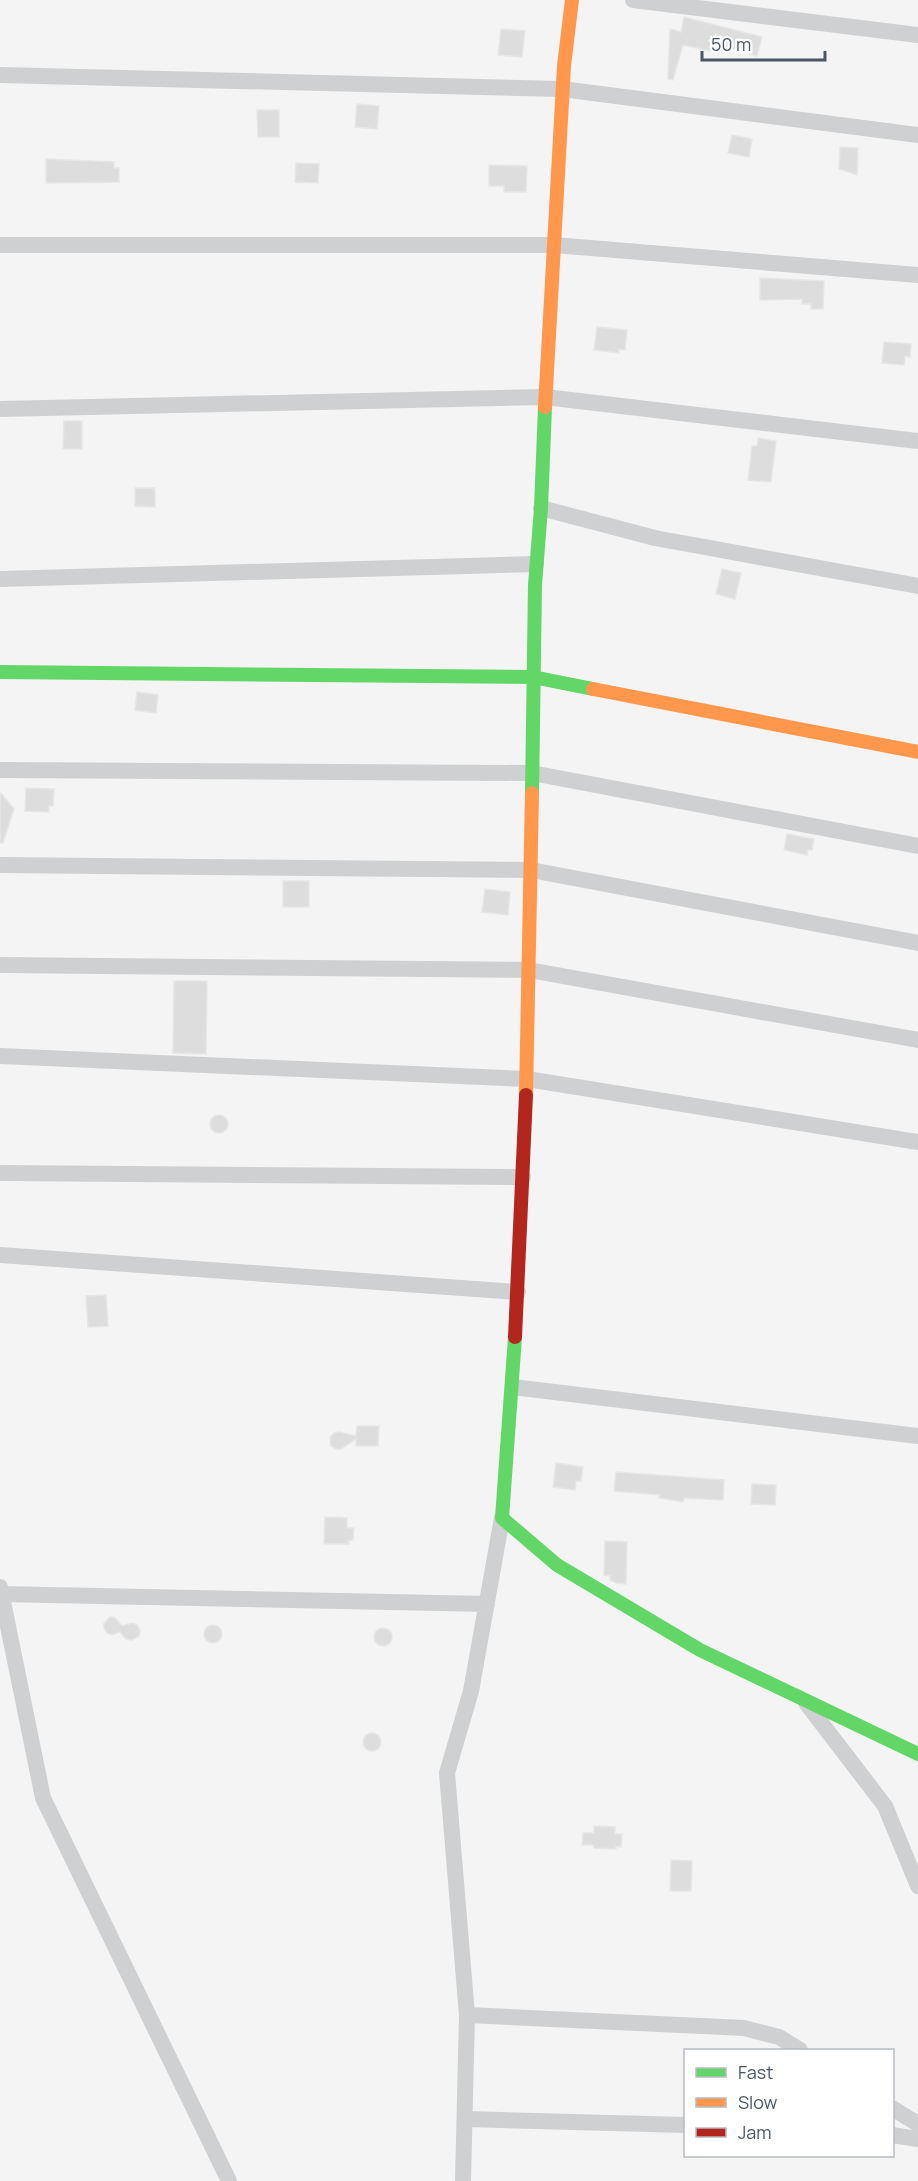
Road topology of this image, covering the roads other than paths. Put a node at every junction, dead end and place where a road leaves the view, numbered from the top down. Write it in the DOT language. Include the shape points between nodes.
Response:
graph roads {
  1 [pos="572,0"];
  2 [pos="633,0"];
  3 [pos="918,35"];
  4 [pos="0,75"];
  5 [pos="562,89"];
  6 [pos="918,135"];
  7 [pos="0,245"];
  8 [pos="554,245"];
  9 [pos="918,275"];
  10 [pos="545,397"];
  11 [pos="0,409"];
  12 [pos="918,441"];
  13 [pos="541,508"];
  14 [pos="536,564"];
  15 [pos="0,579"];
  16 [pos="918,586"];
  17 [pos="0,672"];
  18 [pos="533,677"];
  19 [pos="918,752"];
  20 [pos="0,770"];
  21 [pos="532,773"];
  22 [pos="918,846"];
  23 [pos="0,865"];
  24 [pos="531,870"];
  25 [pos="918,944"];
  26 [pos="0,965"];
  27 [pos="529,970"];
  28 [pos="918,1040"];
  29 [pos="0,1056"];
  30 [pos="527,1079"];
  31 [pos="918,1142"];
  32 [pos="0,1173"];
  33 [pos="523,1178"];
  34 [pos="0,1255"];
  35 [pos="518,1292"];
  36 [pos="513,1386"];
  37 [pos="918,1436"];
  38 [pos="502,1518"];
  39 [pos="1,1590"];
  40 [pos="487,1604"];
  41 [pos="802,1698"];
  42 [pos="918,1754"];
  43 [pos="918,1886"];
  44 [pos="467,2015"];
  45 [pos="798,2049"];
  46 [pos="894,2109"];
  47 [pos="466,2119"];
  48 [pos="684,2124"];
  49 [pos="918,2124"];
  50 [pos="894,2135"];
  51 [pos="918,2139"];
  52 [pos="229,2181"];
  53 [pos="463,2181"];
  1 -- 5 [label="street"];
  2 -- 3 [label="street"];
  4 -- 5 [label="street"];
  5 -- 6 [label="street"];
  5 -- 8 [label="street"];
  7 -- 8 [label="street"];
  8 -- 9 [label="street"];
  8 -- 10 [label="street"];
  10 -- 11 [label="street"];
  10 -- 12 [label="street"];
  10 -- 13 [label="street"];
  13 -- 14 [label="street"];
  13 -- 16 [label="street" via="655,538"];
  14 -- 15 [label="street"];
  14 -- 18 [label="street"];
  17 -- 18 [label="street"];
  18 -- 19 [label="street"];
  18 -- 21 [label="street"];
  20 -- 21 [label="street"];
  21 -- 22 [label="street"];
  21 -- 24 [label="street"];
  23 -- 24 [label="street"];
  24 -- 25 [label="street"];
  24 -- 27 [label="street"];
  26 -- 27 [label="street"];
  27 -- 28 [label="street"];
  27 -- 30 [label="street"];
  29 -- 30 [label="street"];
  30 -- 31 [label="street"];
  30 -- 33 [label="street"];
  32 -- 33 [label="street"];
  33 -- 35 [label="street"];
  34 -- 35 [label="street"];
  35 -- 36 [label="street"];
  36 -- 37 [label="street"];
  36 -- 38 [label="street"];
  38 -- 40 [label="street"];
  38 -- 41 [label="street" via="557,1565 700,1650"];
  39 -- 40 [label="street"];
  39 -- 52 [label="street" via="43,1797"];
  40 -- 44 [label="street" via="471,1691 447,1773"];
  41 -- 42 [label="street"];
  41 -- 43 [label="street" via="885,1806"];
  44 -- 45 [label="street" via="744,2028 779,2037"];
  44 -- 47 [label="street"];
  46 -- 49 [label="street"];
  47 -- 48 [label="street"];
  47 -- 53 [label="street"];
  50 -- 51 [label="street"];
}
